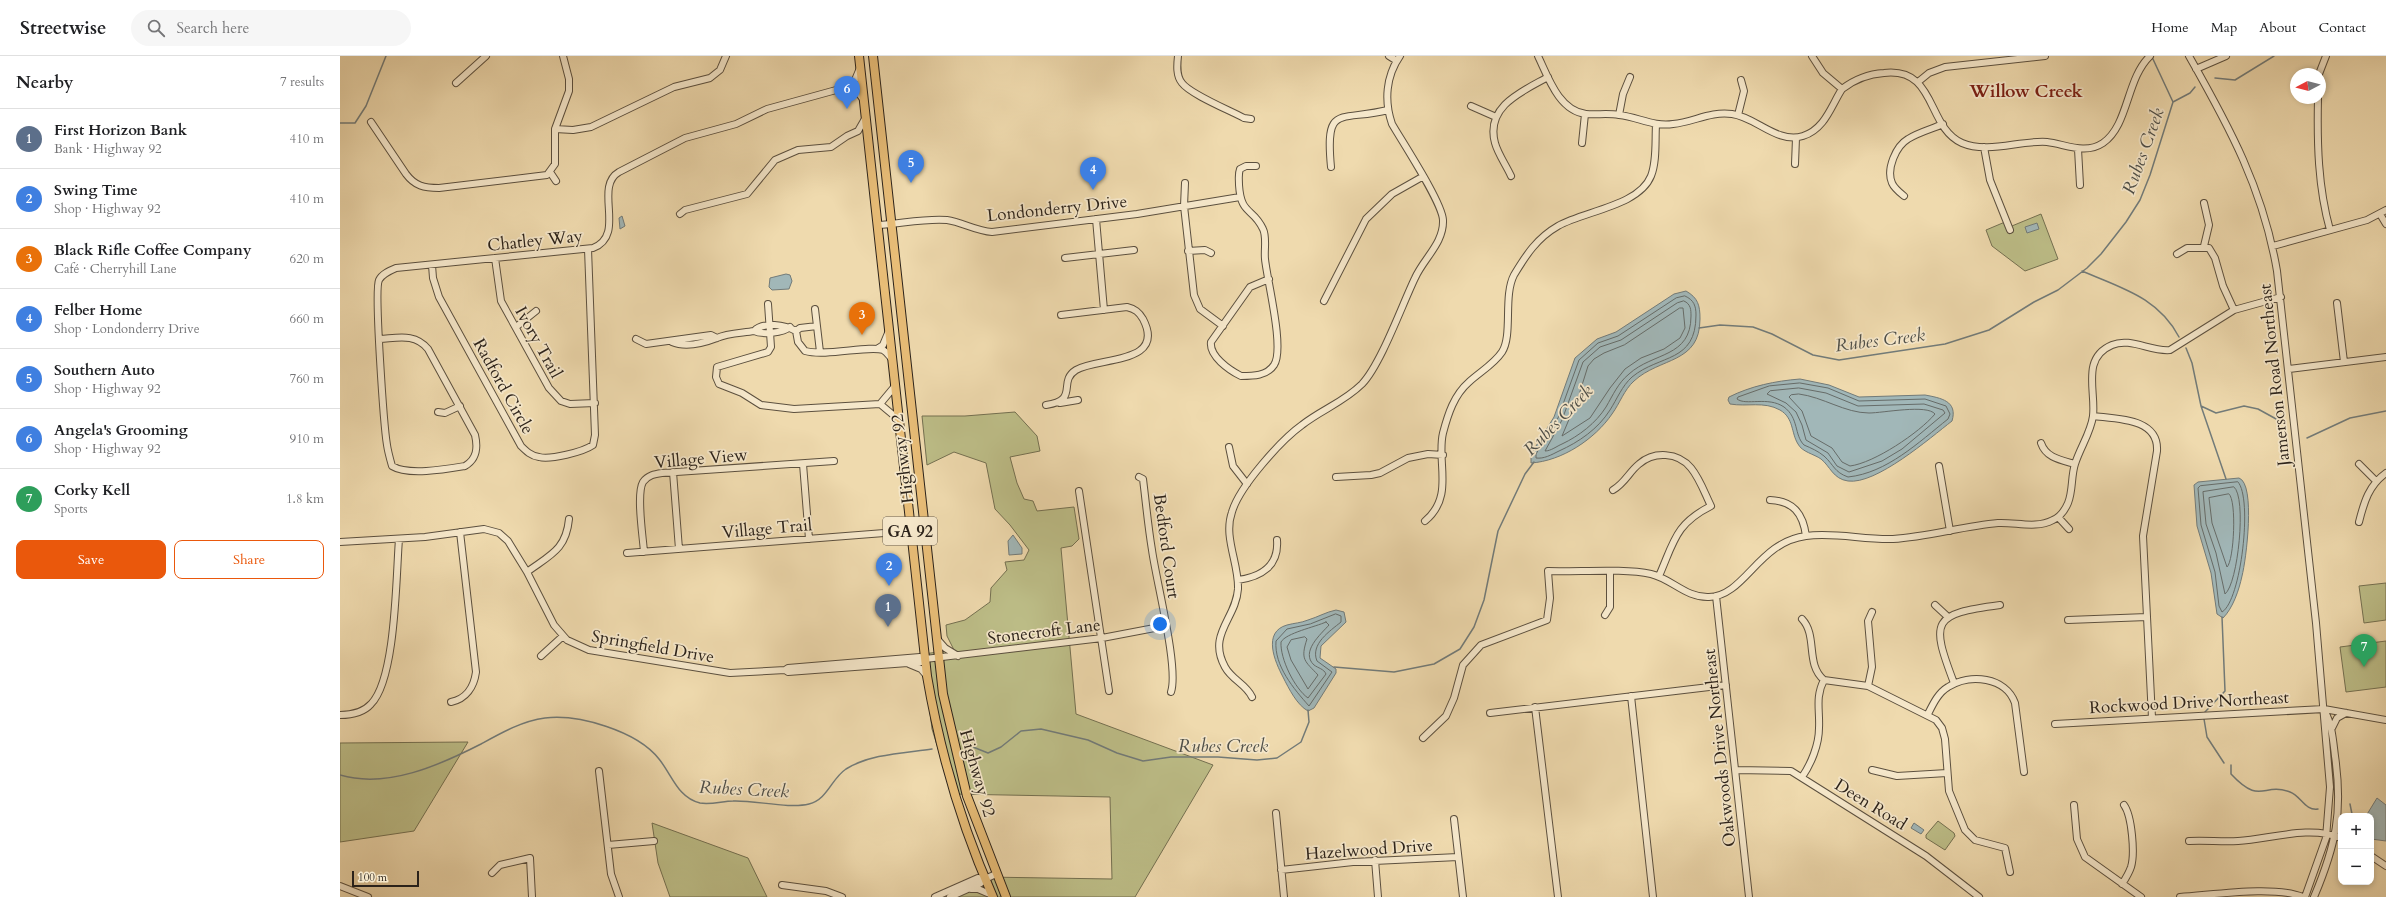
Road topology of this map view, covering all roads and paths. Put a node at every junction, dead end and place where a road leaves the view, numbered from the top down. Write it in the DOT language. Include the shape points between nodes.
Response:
graph roads {
  1 [pos="486,56"];
  2 [pos="563,56"];
  3 [pos="726,56"];
  4 [pos="859,56"];
  5 [pos="869,56"];
  6 [pos="873,56"];
  7 [pos="1178,56"];
  8 [pos="1389,56"];
  9 [pos="1538,56"];
  10 [pos="1812,56"];
  11 [pos="2045,56"];
  12 [pos="2150,56"];
  13 [pos="2189,56"];
  14 [pos="2226,56"];
  15 [pos="2326,56"];
  16 [pos="1398,58"];
  17 [pos="860,67"];
  18 [pos="2321,68"];
  19 [pos="2196,69"];
  20 [pos="875,72"];
  21 [pos="1548,77"];
  22 [pos="1630,77"];
  23 [pos="1741,80"];
  24 [pos="1918,82"];
  25 [pos="456,83"];
  26 [pos="847,87"];
  27 [pos="1842,89"];
  28 [pos="864,102"];
  29 [pos="2318,104"];
  30 [pos="1471,106"];
  31 [pos="1388,110"];
  32 [pos="1585,114"];
  33 [pos="1619,115"];
  34 [pos="1738,115"];
  35 [pos="866,117"];
  36 [pos="1496,117"];
  37 [pos="1251,119"];
  38 [pos="371,122"];
  39 [pos="1943,124"];
  40 [pos="1656,125"];
  41 [pos="555,128"];
  42 [pos="856,132"];
  43 [pos="1796,138"];
  44 [pos="869,142"];
  45 [pos="1582,143"];
  46 [pos="1984,147"];
  47 [pos="2078,149"];
  48 [pos="1795,164"];
  49 [pos="1256,166"];
  50 [pos="1331,167"];
  51 [pos="550,172"];
  52 [pos="1511,176"];
  53 [pos="1422,177"];
  54 [pos="556,181"];
  55 [pos="1185,183"];
  56 [pos="2080,185"];
  57 [pos="1904,196"];
  58 [pos="1240,197"];
  59 [pos="2204,203"];
  60 [pos="1184,206"];
  61 [pos="2386,210"];
  62 [pos="680,214"];
  63 [pos="2380,214"];
  64 [pos="1096,219"];
  65 [pos="892,224"];
  66 [pos="2386,224"];
  67 [pos="878,225"];
  68 [pos="2010,230"];
  69 [pos="2330,230"];
  70 [pos="2204,246"];
  71 [pos="2273,246"];
  72 [pos="588,249"];
  73 [pos="1134,250"];
  74 [pos="1188,252"];
  75 [pos="1211,253"];
  76 [pos="1098,254"];
  77 [pos="2177,254"];
  78 [pos="495,258"];
  79 [pos="1065,258"];
  80 [pos="432,265"];
  81 [pos="1269,279"];
  82 [pos="2281,296"];
  83 [pos="1324,301"];
  84 [pos="2337,303"];
  85 [pos="768,304"];
  86 [pos="815,309"];
  87 [pos="1104,310"];
  88 [pos="2234,310"];
  89 [pos="536,311"];
  90 [pos="1061,315"];
  91 [pos="817,326"];
  92 [pos="1223,326"];
  93 [pos="516,327"];
  94 [pos="770,329"];
  95 [pos="889,329"];
  96 [pos="796,331"];
  97 [pos="380,339"];
  98 [pos="636,339"];
  99 [pos="877,349"];
  100 [pos="820,352"];
  101 [pos="2386,357"];
  102 [pos="892,360"];
  103 [pos="2344,362"];
  104 [pos="2289,369"];
  105 [pos="896,386"];
  106 [pos="1078,400"];
  107 [pos="595,403"];
  108 [pos="1060,403"];
  109 [pos="880,404"];
  110 [pos="1046,405"];
  111 [pos="460,406"];
  112 [pos="438,412"];
  113 [pos="2093,416"];
  114 [pos="898,418"];
  115 [pos="2041,443"];
  116 [pos="1229,447"];
  117 [pos="1443,455"];
  118 [pos="834,462"];
  119 [pos="803,464"];
  120 [pos="2075,464"];
  121 [pos="2359,464"];
  122 [pos="1939,466"];
  123 [pos="673,472"];
  124 [pos="2386,473"];
  125 [pos="1139,477"];
  126 [pos="1336,477"];
  127 [pos="2376,480"];
  128 [pos="1247,484"];
  129 [pos="1613,490"];
  130 [pos="1080,491"];
  131 [pos="1770,500"];
  132 [pos="2058,517"];
  133 [pos="569,519"];
  134 [pos="1425,520"];
  135 [pos="2359,522"];
  136 [pos="2069,529"];
  137 [pos="910,531"];
  138 [pos="1950,531"];
  139 [pos="460,532"];
  140 [pos="1806,536"];
  141 [pos="399,539"];
  142 [pos="809,539"];
  143 [pos="1277,540"];
  144 [pos="340,542"];
  145 [pos="679,549"];
  146 [pos="644,552"];
  147 [pos="627,553"];
  148 [pos="528,572"];
  149 [pos="1610,572"];
  150 [pos="1659,576"];
  151 [pos="1238,580"];
  152 [pos="1716,596"];
  153 [pos="1935,605"];
  154 [pos="2000,605"];
  155 [pos="1872,612"];
  156 [pos="1605,615"];
  157 [pos="1948,617"];
  158 [pos="2147,617"];
  159 [pos="1802,620"];
  160 [pos="2068,620"];
  161 [pos="1165,626"];
  162 [pos="563,636"];
  163 [pos="937,638"];
  164 [pos="1102,638"];
  165 [pos="541,656"];
  166 [pos="958,656"];
  167 [pos="939,658"];
  168 [pos="925,660"];
  169 [pos="906,663"];
  170 [pos="785,670"];
  171 [pos="927,676"];
  172 [pos="1824,680"];
  173 [pos="1954,683"];
  174 [pos="1726,685"];
  175 [pos="1868,686"];
  176 [pos="1110,691"];
  177 [pos="1171,692"];
  178 [pos="1252,696"];
  179 [pos="1631,696"];
  180 [pos="451,702"];
  181 [pos="1535,707"];
  182 [pos="2324,709"];
  183 [pos="1490,713"];
  184 [pos="2346,713"];
  185 [pos="1928,714"];
  186 [pos="340,715"];
  187 [pos="2152,718"];
  188 [pos="2386,720"];
  189 [pos="2055,724"];
  190 [pos="2332,730"];
  191 [pos="1423,738"];
  192 [pos="1736,770"];
  193 [pos="1872,770"];
  194 [pos="599,771"];
  195 [pos="2024,772"];
  196 [pos="1947,773"];
  197 [pos="1802,778"];
  198 [pos="2074,805"];
  199 [pos="2124,805"];
  200 [pos="1276,813"];
  201 [pos="2339,813"];
  202 [pos="1454,819"];
  203 [pos="2328,833"];
  204 [pos="2338,837"];
  205 [pos="654,841"];
  206 [pos="2189,841"];
  207 [pos="608,845"];
  208 [pos="1458,858"];
  209 [pos="2374,858"];
  210 [pos="1375,860"];
  211 [pos="2386,866"];
  212 [pos="1281,870"];
  213 [pos="2010,872"];
  214 [pos="492,873"];
  215 [pos="996,874"];
  216 [pos="985,879"];
  217 [pos="2122,884"];
  218 [pos="782,885"];
  219 [pos="340,886"];
  220 [pos="967,890"];
  221 [pos="826,894"];
  222 [pos="2263,895"];
  223 [pos="992,896"];
  224 [pos="368,897"];
  225 [pos="532,897"];
  226 [pos="619,897"];
  227 [pos="842,897"];
  228 [pos="935,897"];
  229 [pos="950,897"];
  230 [pos="1006,897"];
  231 [pos="1284,897"];
  232 [pos="1378,897"];
  233 [pos="1463,897"];
  234 [pos="1558,897"];
  235 [pos="1653,897"];
  236 [pos="1749,897"];
  237 [pos="1979,897"];
  238 [pos="2141,897"];
  239 [pos="2180,897"];
  240 [pos="2304,897"];
  241 [pos="2314,897"];
  1 -- 25 [label="street"];
  2 -- 41 [label="street" via="569,79 569,91"];
  3 -- 41 [label="street" via="720,70 710,78 674,87 591,127 573,130"];
  4 -- 17 [label="main road, Highway 92 / GA 92"];
  5 -- 20 [label="main road"];
  6 -- 20 [label="main road, Highway 92 / GA 92"];
  7 -- 37 [label="street" via="1178,74 1189,91"];
  8 -- 16 [label="street"];
  9 -- 21 [label="street"];
  10 -- 27 [label="street" via="1823,73"];
  11 -- 24 [label="street" via="1945,67 1929,73"];
  12 -- 47 [label="street" via="2136,76 2111,136 2097,146"];
  13 -- 19 [label="street, Jamerson Road Northeast"];
  14 -- 19 [label="street"];
  15 -- 18 [label="street"];
  16 -- 31 [label="street" via="1387,89"];
  17 -- 26 [label="street" via="855,80"];
  17 -- 28 [label="main road, Highway 92 / GA 92"];
  19 -- 71 [label="street, Jamerson Road Northeast" via="2243,155"];
  20 -- 65 [label="main road, Highway 92 / GA 92"];
  21 -- 32 [label="street" via="1563,102 1575,112"];
  21 -- 36 [label="street" via="1504,103"];
  22 -- 33 [label="street"];
  23 -- 34 [label="street" via="1744,91"];
  24 -- 27 [label="street" via="1902,74 1887,72 1860,78"];
  24 -- 39 [label="street"];
  26 -- 28 [label="street" via="856,90"];
  26 -- 72 [label="street, Chatley Way" via="767,109 736,124 685,138 613,175 609,186 608,234 601,244"];
  27 -- 43 [label="street" via="1818,128"];
  28 -- 35 [label="main road, Highway 92 / GA 92"];
  29 -- 69 [label="street" via="2317,152 2324,209"];
  30 -- 36 [label="street"];
  31 -- 50 [label="street" via="1336,120 1329,132"];
  31 -- 53 [label="street" via="1392,124"];
  32 -- 33 [label="street"];
  32 -- 45 [label="street"];
  33 -- 40 [label="street"];
  34 -- 40 [label="street" via="1711,114 1676,124"];
  34 -- 43 [label="street" via="1779,135"];
  35 -- 42 [label="street" via="862,127"];
  35 -- 44 [label="main road, Highway 92 / GA 92"];
  36 -- 52 [label="street" via="1493,132 1495,143"];
  38 -- 51 [label="street" via="406,174 422,187 439,188 541,177"];
  39 -- 46 [label="street" via="1959,141 1970,146"];
  39 -- 57 [label="street" via="1909,138 1895,156 1890,179"];
  40 -- 117 [label="street" via="1652,175 1642,188 1622,201 1559,226 1526,254 1512,280 1503,351 1467,383 1454,402 1443,434"];
  41 -- 51 [label="street" via="556,160"];
  42 -- 44 [label="street"];
  42 -- 62 [label="street" via="831,147 807,148 775,160 747,194 685,210"];
  43 -- 48 [label="street"];
  44 -- 67 [label="main road, Highway 92 / GA 92"];
  46 -- 47 [label="street" via="2032,142"];
  46 -- 68 [label="street" via="1990,180"];
  47 -- 56 [label="street"];
  49 -- 58 [label="street" via="1246,166 1240,170"];
  51 -- 54 [label="street"];
  53 -- 83 [label="street" via="1392,194 1366,219"];
  53 -- 128 [label="street" via="1441,211 1443,220 1438,244 1419,269 1372,371 1347,397 1302,425 1287,438"];
  55 -- 60 [label="street"];
  58 -- 60 [label="street, Londonderry Drive"];
  58 -- 81 [label="street" via="1243,206 1263,228"];
  59 -- 70 [label="street" via="2209,225"];
  60 -- 64 [label="street, Londonderry Drive"];
  60 -- 74 [label="street"];
  61 -- 63 [label="street"];
  63 -- 66 [label="street"];
  63 -- 69 [label="street"];
  64 -- 65 [label="street, Londonderry Drive" via="992,232 944,220"];
  64 -- 76 [label="street"];
  65 -- 67 [label="street, Londonderry Drive"];
  65 -- 163 [label="main road, Highway 92 / GA 92"];
  67 -- 95 [label="main road, Highway 92 / GA 92"];
  69 -- 71 [label="street"];
  70 -- 77 [label="street" via="2187,248"];
  70 -- 88 [label="street" via="2209,248 2215,258 2223,286"];
  71 -- 82 [label="street, Jamerson Road Northeast"];
  72 -- 78 [label="street, Chatley Way"];
  72 -- 107 [label="street, Radford Circle"];
  73 -- 76 [label="street"];
  74 -- 75 [label="street" via="1205,250"];
  74 -- 92 [label="street" via="1197,304"];
  76 -- 79 [label="street"];
  76 -- 87 [label="street"];
  78 -- 80 [label="street, Chatley Way"];
  78 -- 93 [label="street, Ivory Trail" via="501,301"];
  80 -- 97 [label="street, Chatley Way" via="396,268 379,280 377,291"];
  80 -- 107 [label="street, Radford Circle" via="439,297 508,425 526,452 540,458 587,450 593,445 595,435"];
  81 -- 92 [label="street" via="1250,287"];
  81 -- 92 [label="street" via="1277,357 1270,370 1254,376 1241,376 1226,366 1210,348 1211,342"];
  82 -- 88 [label="street"];
  82 -- 104 [label="street, Jamerson Road Northeast"];
  84 -- 103 [label="street"];
  85 -- 94 [label="street"];
  86 -- 91 [label="street"];
  87 -- 90 [label="street"];
  87 -- 108 [label="street" via="1127,307 1141,314 1146,324 1146,342 1129,357 1075,370 1070,377 1065,398"];
  88 -- 113 [label="street" via="2170,350 2121,342 2105,348 2096,358 2091,372"];
  89 -- 93 [label="street"];
  91 -- 96 [label="street"];
  91 -- 100 [label="street"];
  93 -- 107 [label="street, Ivory Trail" via="555,397 570,404"];
  94 -- 96 [label="street" via="786,325"];
  94 -- 98 [label="street" via="717,338 711,335 685,337 672,342 646,344"];
  94 -- 109 [label="street" via="771,347 765,354 717,367 716,377 719,384 742,393 761,405 786,408"];
  95 -- 99 [label="street" via="884,345"];
  95 -- 102 [label="main road, Highway 92 / GA 92"];
  96 -- 100 [label="street" via="801,348 811,353"];
  97 -- 111 [label="street, Chatley Way" via="410,338 424,343"];
  97 -- 111 [label="street, Chatley Way" via="387,445 392,466 397,469 420,471 465,466 470,463 477,446 475,435"];
  99 -- 100 [label="street"];
  99 -- 102 [label="street" via="884,351"];
  101 -- 103 [label="street"];
  102 -- 105 [label="main road, Highway 92 / GA 92"];
  103 -- 104 [label="street"];
  104 -- 182 [label="street, Jamerson Road Northeast"];
  105 -- 109 [label="street"];
  105 -- 114 [label="main road, Highway 92 / GA 92"];
  106 -- 108 [label="street"];
  108 -- 110 [label="street"];
  109 -- 114 [label="street"];
  111 -- 112 [label="street" via="445,413"];
  113 -- 120 [label="street"];
  113 -- 158 [label="street" via="2141,424 2150,429 2157,441 2143,536"];
  114 -- 137 [label="main road, Highway 92 / GA 92"];
  115 -- 120 [label="street" via="2049,455"];
  116 -- 128 [label="street" via="1233,466"];
  117 -- 126 [label="street" via="1428,454 1408,458 1371,475"];
  117 -- 134 [label="street" via="1444,474 1440,496 1431,515"];
  118 -- 119 [label="street, Village View"];
  119 -- 123 [label="street, Village View"];
  119 -- 142 [label="street"];
  120 -- 132 [label="street" via="2068,502"];
  121 -- 127 [label="street"];
  122 -- 138 [label="street"];
  123 -- 145 [label="street"];
  123 -- 146 [label="street, Village View" via="654,474 641,486"];
  124 -- 127 [label="street"];
  125 -- 161 [label="street, Bedford Court" via="1143,480"];
  127 -- 135 [label="street" via="2368,493"];
  128 -- 151 [label="street" via="1235,502 1229,523"];
  129 -- 150 [label="street" via="1622,485 1640,463 1654,456 1667,455 1677,458 1694,473 1711,506 1692,516 1683,525"];
  130 -- 164 [label="street"];
  131 -- 140 [label="street" via="1780,500 1796,508 1804,520"];
  132 -- 136 [label="street"];
  132 -- 138 [label="street" via="2040,525 1999,523"];
  133 -- 148 [label="street" via="566,538 555,554"];
  137 -- 142 [label="street, Village Trail"];
  137 -- 168 [label="main road, Highway 92 / GA 92"];
  138 -- 140 [label="street" via="1891,539"];
  139 -- 141 [label="street, Springfield Drive"];
  139 -- 148 [label="street, Springfield Drive" via="484,530 499,533 508,541"];
  139 -- 180 [label="street" via="476,672 468,693"];
  140 -- 152 [label="street" via="1775,547 1760,559 1734,588"];
  141 -- 144 [label="street, Springfield Drive"];
  141 -- 186 [label="street" via="393,622 383,680 371,704 355,714"];
  142 -- 145 [label="street, Village Trail"];
  143 -- 151 [label="street" via="1277,555 1269,566 1254,576"];
  145 -- 146 [label="street, Village Trail"];
  146 -- 147 [label="street, Village Trail"];
  148 -- 162 [label="street, Springfield Drive" via="554,625"];
  149 -- 150 [label="street" via="1642,572"];
  149 -- 156 [label="street" via="1610,606"];
  149 -- 191 [label="street" via="1548,571 1550,598 1547,620 1481,645 1463,666 1446,716"];
  150 -- 152 [label="street" via="1692,595"];
  151 -- 178 [label="street" via="1235,602 1222,630 1220,651 1230,674"];
  152 -- 174 [label="street, Oakwoods Drive Northeast"];
  153 -- 157 [label="street"];
  154 -- 157 [label="street" via="1958,611"];
  155 -- 175 [label="street" via="1868,621 1872,667"];
  157 -- 173 [label="street" via="1940,631 1939,641"];
  158 -- 160 [label="street"];
  158 -- 187 [label="street"];
  159 -- 172 [label="street" via="1809,631 1814,666"];
  161 -- 164 [label="street, Stonecroft Lane"];
  161 -- 177 [label="street, Bedford Court" via="1171,663"];
  162 -- 165 [label="street"];
  162 -- 170 [label="street, Springfield Drive" via="574,645 589,650 716,671 740,673"];
  163 -- 166 [label="street" via="945,648"];
  163 -- 167 [label="main road, Highway 92 / GA 92"];
  164 -- 166 [label="street, Stonecroft Lane"];
  164 -- 176 [label="street"];
  166 -- 167 [label="street, Stonecroft Lane"];
  167 -- 168 [label="street, Stonecroft Lane"];
  167 -- 215 [label="main road, Highway 92 / GA 92" via="943,694 970,808"];
  168 -- 169 [label="street, Springfield Drive"];
  168 -- 170 [label="street, Springfield Drive" via="920,658"];
  168 -- 171 [label="main road, Highway 92 / GA 92"];
  169 -- 170 [label="street, Springfield Drive" via="788,672"];
  169 -- 171 [label="street" via="921,669"];
  171 -- 216 [label="main road, Highway 92 / GA 92" via="943,752"];
  172 -- 175 [label="street"];
  172 -- 197 [label="street" via="1818,697 1817,743"];
  173 -- 185 [label="street" via="1940,693"];
  173 -- 195 [label="street" via="1988,679 2010,693 2014,703"];
  174 -- 179 [label="street"];
  174 -- 192 [label="street, Oakwoods Drive Northeast"];
  175 -- 185 [label="street"];
  179 -- 181 [label="street"];
  179 -- 235 [label="street"];
  181 -- 183 [label="street"];
  181 -- 234 [label="street"];
  182 -- 184 [label="street, Rockwood Drive Northeast"];
  182 -- 187 [label="street, Rockwood Drive Northeast"];
  182 -- 190 [label="street, Jamerson Road Northeast"];
  182 -- 203 [label="street, Jamerson Road Northeast" via="2323,723 2330,792"];
  184 -- 188 [label="street, Rockwood Drive Northeast"];
  184 -- 190 [label="street" via="2337,718"];
  185 -- 196 [label="street" via="1936,720 1944,733"];
  187 -- 189 [label="street, Rockwood Drive Northeast"];
  190 -- 201 [label="street, Jamerson Road Northeast"];
  192 -- 197 [label="street, Deen Road" via="1787,770"];
  192 -- 236 [label="street, Oakwoods Drive Northeast"];
  193 -- 196 [label="street" via="1897,776"];
  194 -- 207 [label="street"];
  196 -- 213 [label="street" via="1949,791 1965,830 1975,840 2006,848"];
  197 -- 237 [label="street, Deen Road" via="1926,856"];
  198 -- 217 [label="street" via="2077,839 2082,852 2090,861"];
  199 -- 217 [label="street" via="2130,818 2132,858 2130,871"];
  200 -- 212 [label="street"];
  202 -- 208 [label="street"];
  203 -- 204 [label="street"];
  203 -- 206 [label="street" via="2314,832 2238,841"];
  203 -- 240 [label="street, Jamerson Road Northeast"];
  204 -- 241 [label="street, Jamerson Road Northeast"];
  205 -- 207 [label="street"];
  207 -- 226 [label="street" via="611,874"];
  208 -- 210 [label="street, Hazelwood Drive"];
  208 -- 233 [label="street"];
  209 -- 211 [label="street"];
  210 -- 212 [label="street, Hazelwood Drive"];
  210 -- 232 [label="street"];
  212 -- 231 [label="street"];
  214 -- 225 [label="street" via="500,865 530,858"];
  215 -- 216 [label="street"];
  215 -- 230 [label="main road, Highway 92 / GA 92"];
  216 -- 220 [label="street"];
  216 -- 223 [label="main road, Highway 92 / GA 92"];
  216 -- 228 [label="street" via="978,878"];
  217 -- 238 [label="street"];
  218 -- 221 [label="street"];
  219 -- 224 [label="street"];
  220 -- 223 [label="street" via="978,889"];
  220 -- 229 [label="street"];
  221 -- 227 [label="street"];
  222 -- 239 [label="street"];
  222 -- 240 [label="street" via="2283,892"];
}
